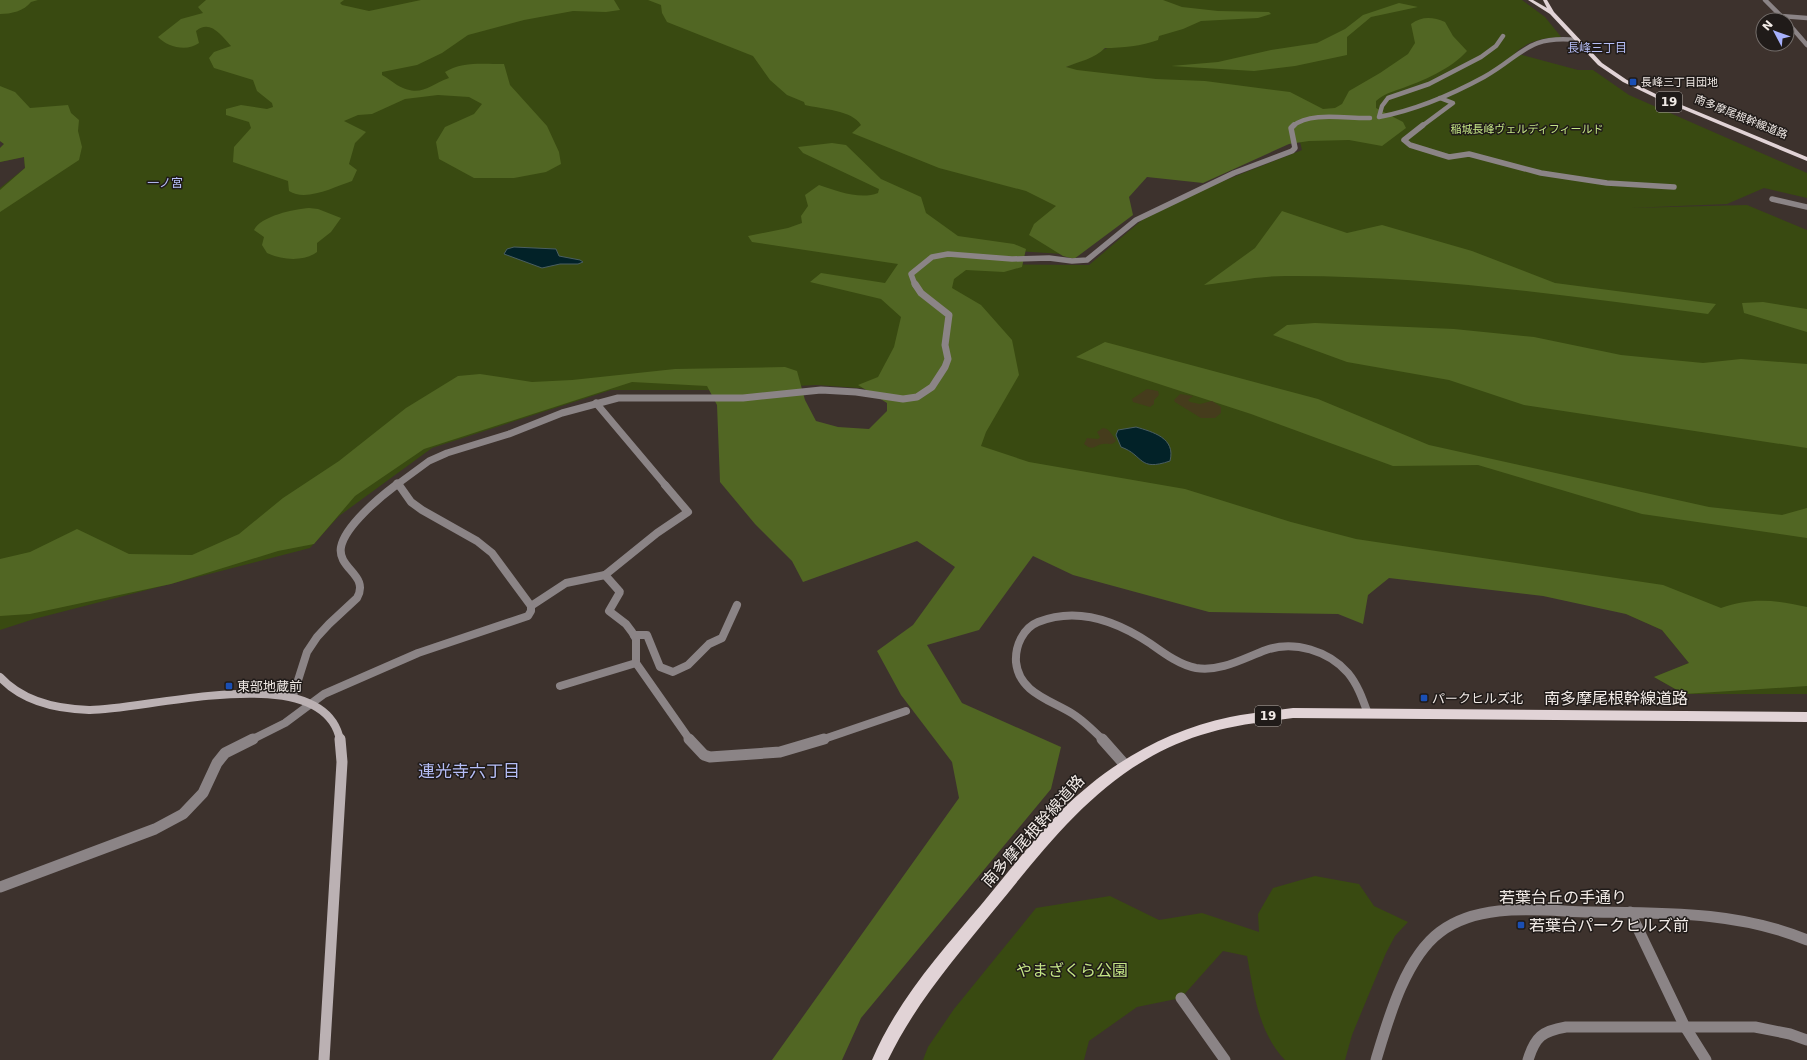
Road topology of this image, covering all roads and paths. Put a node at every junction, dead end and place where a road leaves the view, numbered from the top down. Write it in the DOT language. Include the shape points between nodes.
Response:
graph roads {
  1 [pos="1530,0"];
  2 [pos="1545,0"];
  3 [pos="1765,0"];
  4 [pos="1777,12"];
  5 [pos="1552,13"];
  6 [pos="1795,17"];
  7 [pos="1807,18"];
  8 [pos="1795,31"];
  9 [pos="1503,36"];
  10 [pos="1577,40"];
  11 [pos="1807,45"];
  12 [pos="1440,98"];
  13 [pos="1370,118"];
  14 [pos="1807,159"];
  15 [pos="1674,187"];
  16 [pos="1772,199"];
  17 [pos="1807,207"];
  18 [pos="596,403"];
  19 [pos="397,483"];
  20 [pos="605,575"];
  21 [pos="737,604"];
  22 [pos="531,606"];
  23 [pos="634,635"];
  24 [pos="636,663"];
  25 [pos="0,677"];
  26 [pos="560,686"];
  27 [pos="293,696"];
  28 [pos="311,702"];
  29 [pos="906,711"];
  30 [pos="1368,714"];
  31 [pos="1807,717"];
  32 [pos="1125,765"];
  33 [pos="0,887"];
  34 [pos="1630,912"];
  35 [pos="1807,940"];
  36 [pos="1181,998"];
  37 [pos="1684,1026"];
  38 [pos="1807,1040"];
  39 [pos="324,1060"];
  40 [pos="880,1060"];
  41 [pos="1225,1060"];
  42 [pos="1376,1060"];
  43 [pos="1528,1060"];
  44 [pos="1706,1060"];
  1 -- 5 [label="main road, 南多摩尾根幹線道路 / 19"];
  2 -- 5 [label="main road, 南多摩尾根幹線道路 / 19"];
  3 -- 4 [label="street"];
  5 -- 10 [label="main road, 南多摩尾根幹線道路 / 19"];
  6 -- 7 [label="street"];
  8 -- 11 [label="street"];
  9 -- 12 [label="street" via="1496,46 1481,57 1429,84 1388,98 1379,117 1403,112"];
  10 -- 12 [label="street" via="1540,41 1485,76"];
  10 -- 14 [label="main road, 南多摩尾根幹線道路 / 19" via="1604,68 1638,88"];
  12 -- 15 [label="street" via="1453,103 1404,140 1410,145 1449,157 1469,154 1541,173 1607,183"];
  13 -- 18 [label="street" via="1301,120 1292,128 1295,148 1292,151 1234,173 1136,220 1087,260 1012,259 948,254 932,257 911,274 913,284 920,292 944,308 949,315 944,345 948,359 932,387 917,397 903,399 821,390 743,398 627,397"];
  16 -- 17 [label="street"];
  18 -- 19 [label="street" via="442,455"];
  18 -- 20 [label="street" via="688,512 657,533"];
  19 -- 22 [label="street" via="411,502 472,538 492,553"];
  19 -- 27 [label="street" via="363,513 345,538 341,547 342,558 361,584 361,590 357,598 317,637 307,652"];
  20 -- 22 [label="street" via="573,580"];
  20 -- 23 [label="street" via="620,592 610,611 626,624"];
  21 -- 23 [label="street" via="722,638 709,644 688,665 673,672 660,667 647,635"];
  22 -- 28 [label="street" via="528,616 418,653"];
  23 -- 24 [label="street"];
  24 -- 26 [label="street"];
  24 -- 29 [label="street" via="691,742 704,755 780,752"];
  25 -- 27 [label="main road" via="15,690 36,701 58,708 77,710 142,706 220,695 260,693"];
  27 -- 28 [label="main road"];
  28 -- 33 [label="street" via="285,722 225,753 217,763 203,793 183,814 155,829"];
  28 -- 39 [label="main road" via="327,714 339,731 342,762"];
  30 -- 31 [label="main road, 南多摩尾根幹線道路 / 19"];
  30 -- 32 [label="main road, 南多摩尾根幹線道路 / 19" via="1293,713 1222,723 1175,739"];
  30 -- 32 [label="street" via="1355,683 1345,670 1331,659 1303,647 1270,648 1224,667 1196,668 1181,663 1124,628 1085,615 1047,617 1032,625 1022,636 1017,649 1016,662 1020,678 1031,690 1079,718"];
  32 -- 40 [label="main road, 南多摩尾根幹線道路 / 19" via="1074,806 936,967 914,997"];
  34 -- 35 [label="street, 若葉台丘の手通り" via="1726,917 1776,928"];
  34 -- 37 [label="street"];
  34 -- 42 [label="street, 若葉台丘の手通り" via="1524,910 1489,913 1463,920 1440,932 1422,950 1410,973 1391,1016"];
  36 -- 41 [label="street"];
  37 -- 38 [label="street" via="1755,1027 1784,1032"];
  37 -- 43 [label="street" via="1555,1028 1544,1032 1532,1045"];
  37 -- 44 [label="street"];
}
